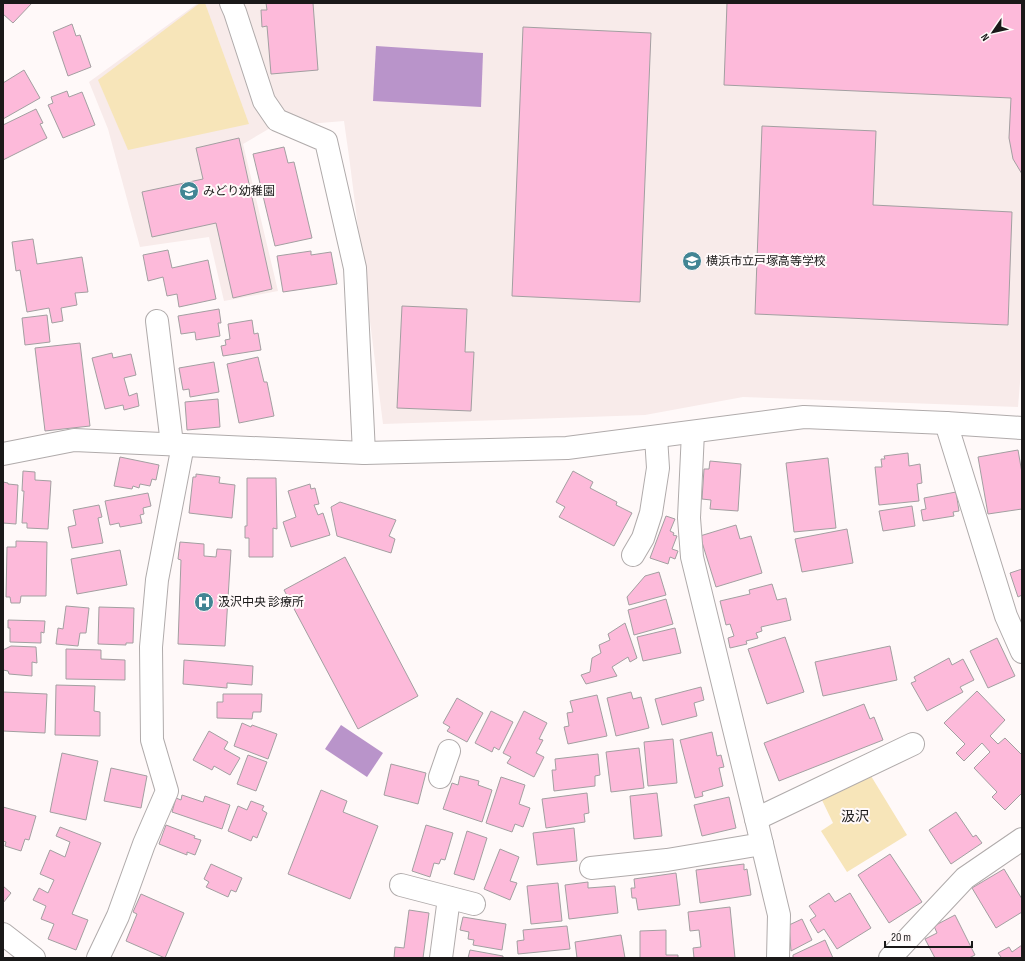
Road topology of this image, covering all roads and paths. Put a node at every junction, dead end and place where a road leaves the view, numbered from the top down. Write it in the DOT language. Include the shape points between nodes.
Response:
graph roads {
  1 [pos="231,3"];
  2 [pos="158,320"];
  3 [pos="946,423"];
  4 [pos="1022,428"];
  5 [pos="693,432"];
  6 [pos="656,437"];
  7 [pos="177,444"];
  8 [pos="364,453"];
  9 [pos="3,454"];
  10 [pos="633,555"];
  11 [pos="1022,652"];
  12 [pos="913,744"];
  13 [pos="449,751"];
  14 [pos="440,777"];
  15 [pos="756,819"];
  16 [pos="1022,839"];
  17 [pos="762,844"];
  18 [pos="591,868"];
  19 [pos="401,885"];
  20 [pos="449,898"];
  21 [pos="474,904"];
  22 [pos="3,934"];
  23 [pos="34,958"];
  24 [pos="98,958"];
  25 [pos="441,958"];
  26 [pos="778,958"];
  27 [pos="890,958"];
  1 -- 8 [label="street" via="264,101 272,114 277,120 326,142 355,268"];
  2 -- 7 [label="street"];
  3 -- 4 [label="street"];
  3 -- 5 [label="street" via="804,417"];
  3 -- 11 [label="street" via="1006,616"];
  5 -- 6 [label="street"];
  5 -- 15 [label="street" via="689,518 692,557"];
  6 -- 8 [label="street" via="567,448"];
  6 -- 10 [label="street" via="658,468 650,513 643,538"];
  7 -- 8 [label="street"];
  7 -- 9 [label="street" via="74,440"];
  7 -- 24 [label="street" via="157,580 151,647 152,740 167,791 144,844 118,916"];
  12 -- 15 [label="street"];
  13 -- 14 [label="street"];
  15 -- 17 [label="street"];
  16 -- 27 [label="street" via="965,878"];
  17 -- 18 [label="street" via="667,860"];
  17 -- 26 [label="street" via="779,915"];
  19 -- 20 [label="street"];
  20 -- 21 [label="street"];
  20 -- 25 [label="street"];
  22 -- 23 [label="street"];
}
